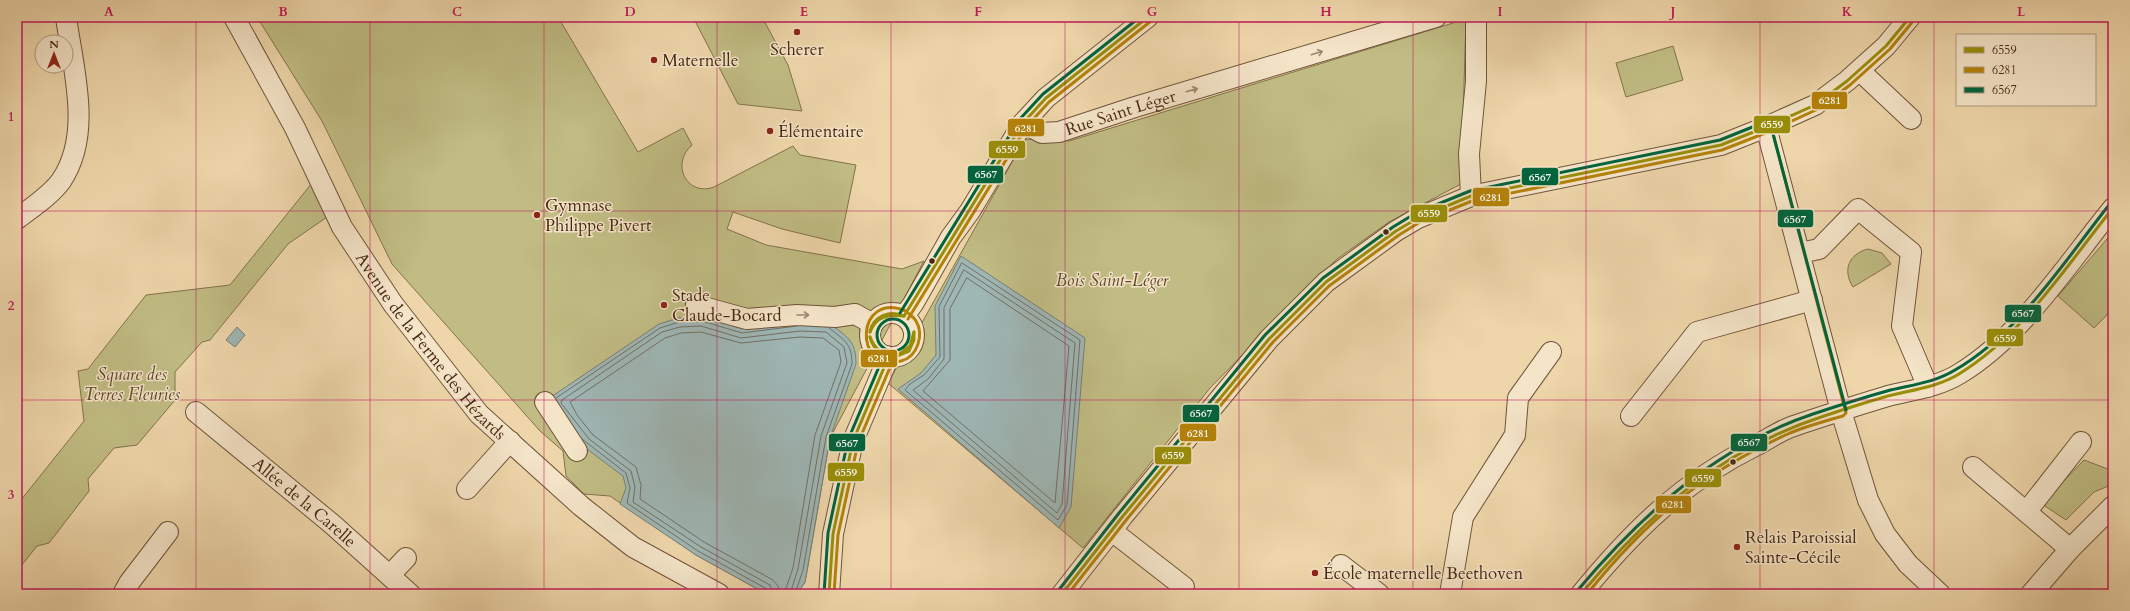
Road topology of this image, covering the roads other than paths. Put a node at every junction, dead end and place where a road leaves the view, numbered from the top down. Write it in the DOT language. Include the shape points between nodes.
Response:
graph roads {
  1 [pos="66,17"];
  2 [pos="234,17"];
  3 [pos="1148,17"];
  4 [pos="1436,17"];
  5 [pos="1476,17"];
  6 [pos="1910,17"];
  7 [pos="1860,71"];
  8 [pos="1911,120"];
  9 [pos="1022,123"];
  10 [pos="1766,127"];
  11 [pos="1471,196"];
  12 [pos="2113,208"];
  13 [pos="17,219"];
  14 [pos="1800,253"];
  15 [pos="1812,300"];
  16 [pos="696,305"];
  17 [pos="904,316"];
  18 [pos="874,324"];
  19 [pos="1550,352"];
  20 [pos="886,356"];
  21 [pos="1928,387"];
  22 [pos="545,402"];
  23 [pos="1841,411"];
  24 [pos="196,412"];
  25 [pos="1631,416"];
  26 [pos="510,441"];
  27 [pos="2081,442"];
  28 [pos="577,450"];
  29 [pos="1973,467"];
  30 [pos="467,489"];
  31 [pos="2113,506"];
  32 [pos="2027,511"];
  33 [pos="1112,531"];
  34 [pos="168,532"];
  35 [pos="2070,549"];
  36 [pos="406,558"];
  37 [pos="1341,565"];
  38 [pos="390,575"];
  39 [pos="1184,587"];
  40 [pos="123,594"];
  41 [pos="410,594"];
  42 [pos="719,594"];
  43 [pos="829,594"];
  44 [pos="1062,594"];
  45 [pos="1379,594"];
  46 [pos="1450,594"];
  47 [pos="1581,594"];
  48 [pos="1940,594"];
  49 [pos="2031,594"];
  1 -- 13 [label="street" via="80,120 78,139 61,181"];
  2 -- 26 [label="street, Avenue de la Ferme des Hézards" via="295,128 342,227 393,304 479,414"];
  3 -- 9 [label="street" via="1046,98"];
  9 -- 4 [label="street, Rue Saint Léger, one-way" via="1042,134 1059,132"];
  5 -- 11 [label="street" via="1478,44 1469,154"];
  6 -- 7 [label="street" via="1886,46"];
  7 -- 8 [label="street"];
  7 -- 10 [label="street" via="1815,105"];
  9 -- 17 [label="street"];
  10 -- 11 [label="street" via="1721,145"];
  10 -- 14 [label="street"];
  11 -- 33 [label="street" via="1418,218 1396,231 1326,282 1268,339"];
  12 -- 21 [label="street" via="2033,308 1995,347 1957,375"];
  14 -- 15 [label="street"];
  14 -- 21 [label="street" via="1819,250 1858,209 1911,252 1902,326"];
  15 -- 23 [label="street"];
  15 -- 25 [label="street" via="1697,332"];
  16 -- 18 [label="street, one-way" via="747,319 797,315 835,317 855,314"];
  17 -- 18 [label="street" via="889,314 882,316"];
  17 -- 20 [label="street" via="913,327 914,341 900,356"];
  18 -- 20 [label="street" via="870,337 872,343 880,354"];
  19 -- 46 [label="street" via="1518,398 1515,435 1463,517"];
  20 -- 43 [label="street" via="886,363 853,441 833,534"];
  21 -- 23 [label="street"];
  22 -- 28 [label="street"];
  23 -- 47 [label="street" via="1789,428 1723,462 1686,487 1654,513 1615,552"];
  23 -- 48 [label="street" via="1868,500 1885,534 1908,564"];
  24 -- 38 [label="street, Allée de la Carelle"];
  26 -- 30 [label="street"];
  26 -- 42 [label="street, Avenue de la Ferme des Hézards" via="581,506 633,547"];
  27 -- 32 [label="street"];
  29 -- 32 [label="street"];
  31 -- 35 [label="street"];
  32 -- 35 [label="street"];
  33 -- 39 [label="street"];
  33 -- 44 [label="street"];
  34 -- 40 [label="street"];
  35 -- 49 [label="street"];
  36 -- 38 [label="street"];
  37 -- 45 [label="street"];
  38 -- 41 [label="street, Allée de la Carelle"];
}
